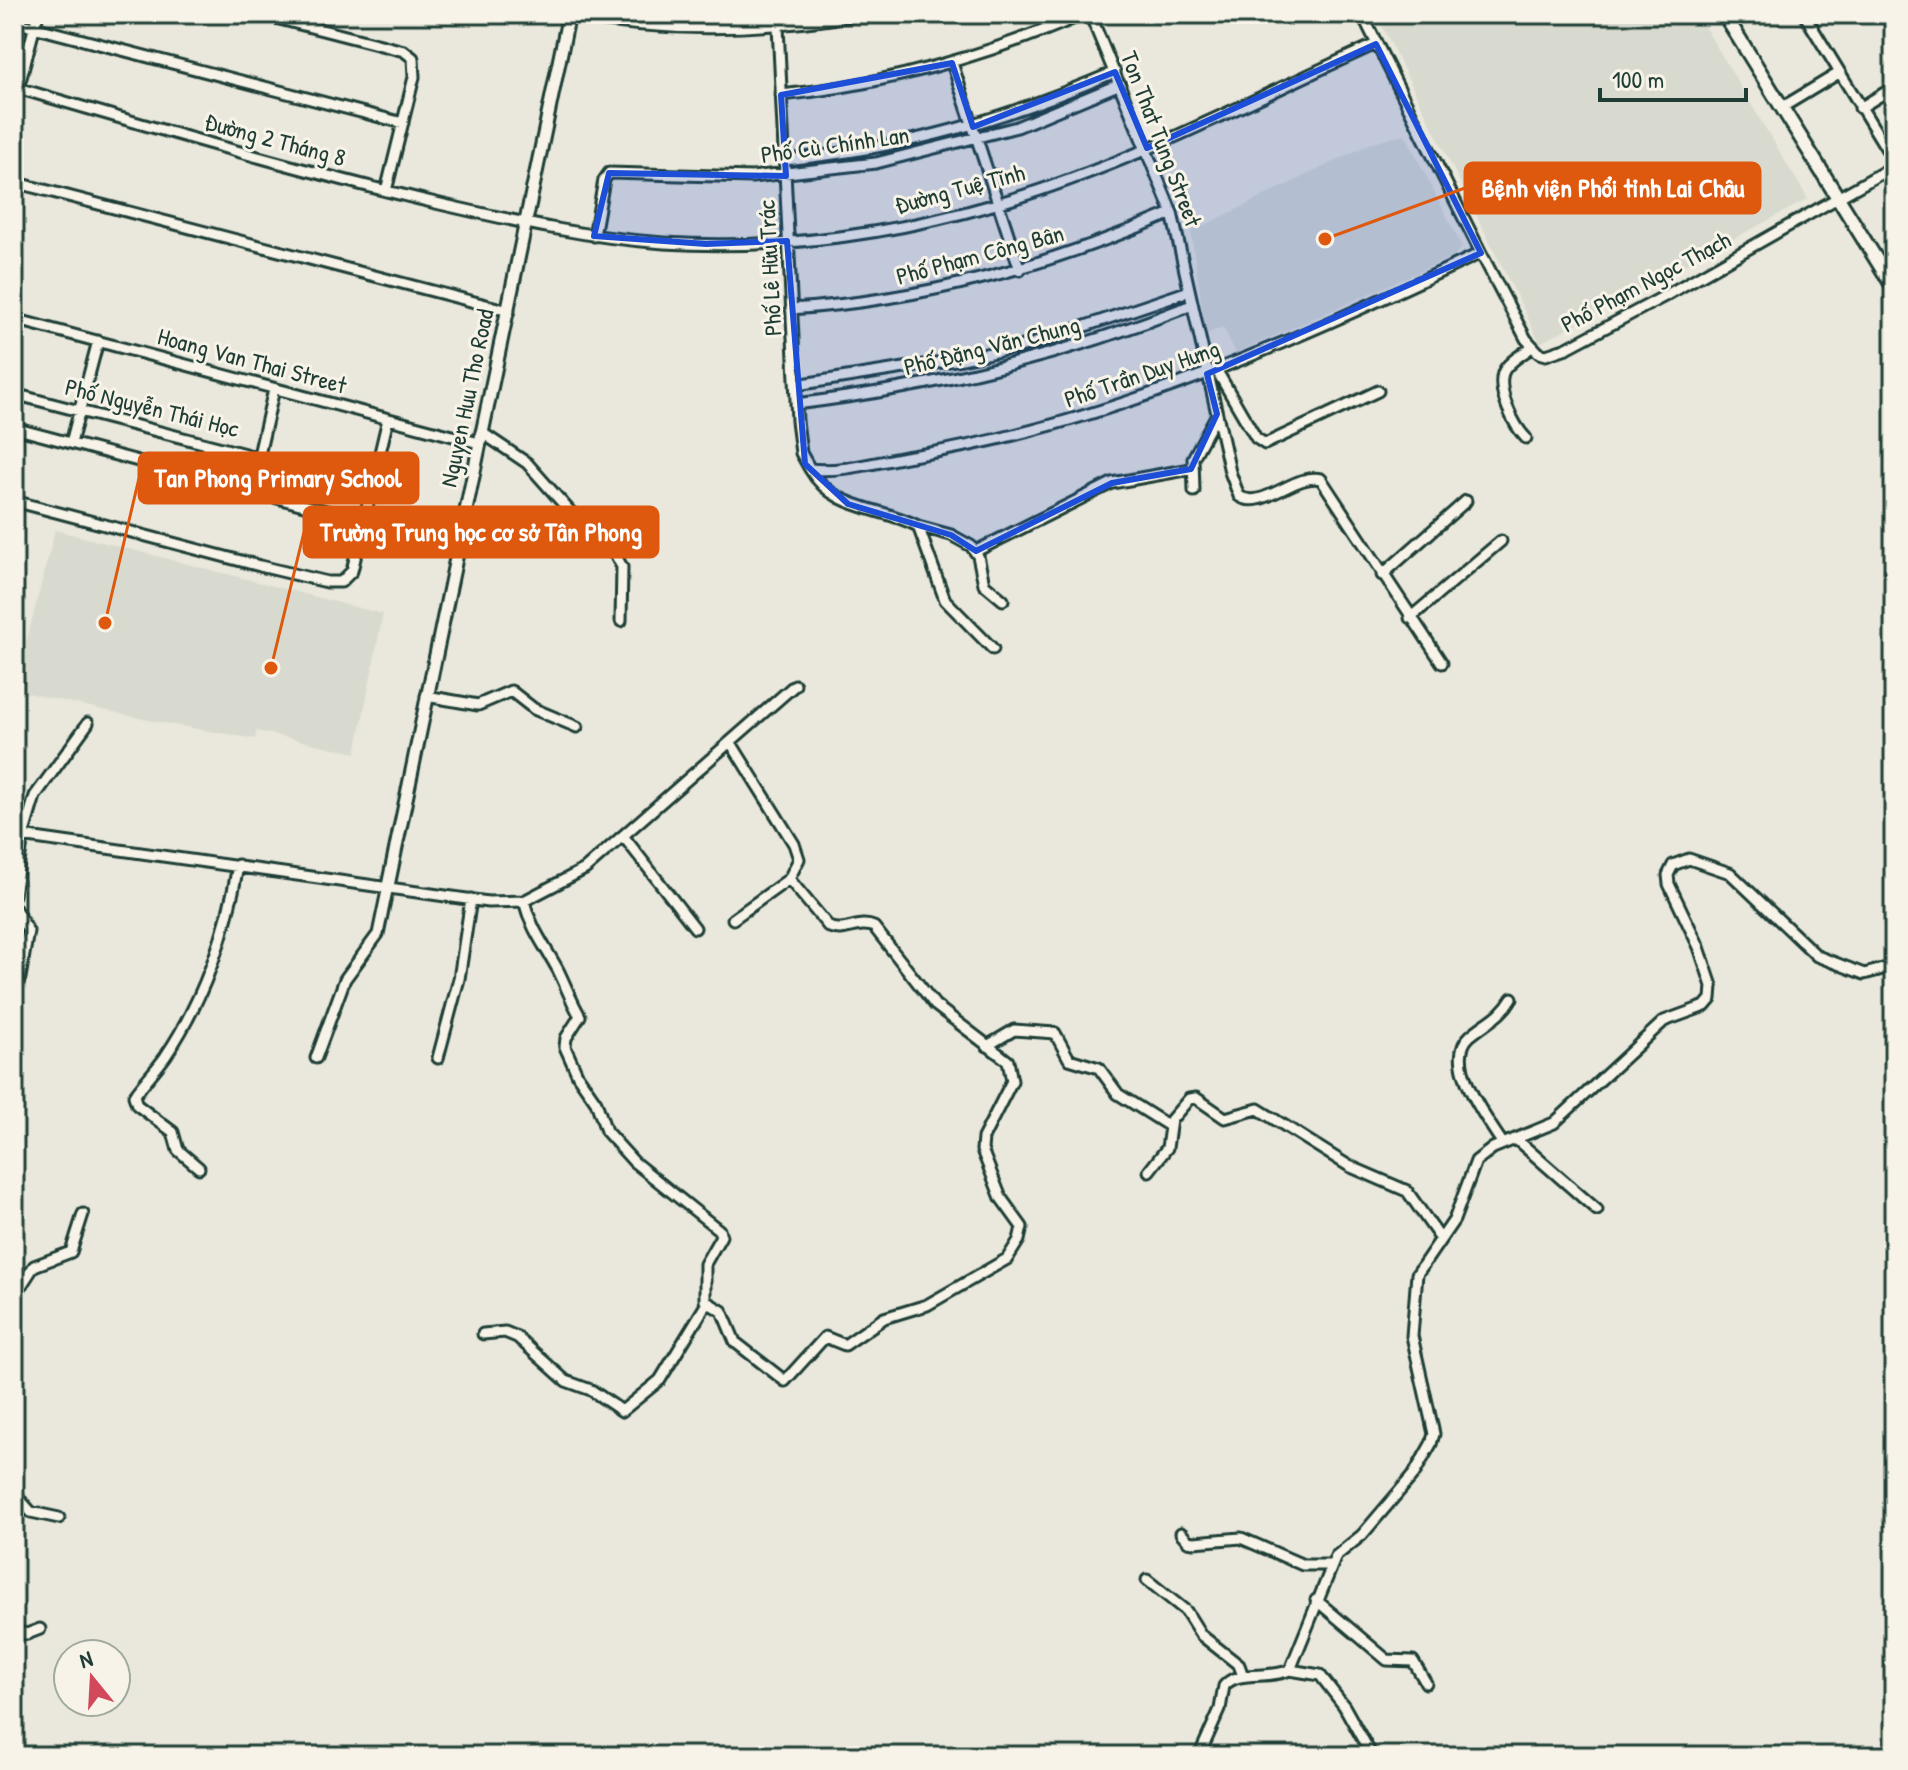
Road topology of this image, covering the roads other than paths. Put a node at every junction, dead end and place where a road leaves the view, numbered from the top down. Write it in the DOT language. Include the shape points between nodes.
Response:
graph roads {
  1 [pos="38,14"];
  2 [pos="260,14"];
  3 [pos="568,14"];
  4 [pos="857,14"];
  5 [pos="1087,14"];
  6 [pos="1362,14"];
  7 [pos="1724,14"];
  8 [pos="1805,15"];
  9 [pos="289,18"];
  10 [pos="14,22"];
  11 [pos="778,26"];
  12 [pos="35,27"];
  13 [pos="1376,44"];
  14 [pos="952,63"];
  15 [pos="1115,72"];
  16 [pos="1839,73"];
  17 [pos="1120,84"];
  18 [pos="1894,87"];
  19 [pos="16,88"];
  20 [pos="781,95"];
  21 [pos="1781,108"];
  22 [pos="1860,108"];
  23 [pos="403,123"];
  24 [pos="973,127"];
  25 [pos="976,140"];
  26 [pos="1147,148"];
  27 [pos="785,160"];
  28 [pos="1894,163"];
  29 [pos="785,176"];
  30 [pos="14,182"];
  31 [pos="386,191"];
  32 [pos="1837,199"];
  33 [pos="998,204"];
  34 [pos="1172,213"];
  35 [pos="527,224"];
  36 [pos="594,236"];
  37 [pos="787,241"];
  38 [pos="1481,253"];
  39 [pos="1020,270"];
  40 [pos="1894,288"];
  41 [pos="1189,291"];
  42 [pos="1192,305"];
  43 [pos="791,309"];
  44 [pos="509,311"];
  45 [pos="14,319"];
  46 [pos="98,341"];
  47 [pos="1535,350"];
  48 [pos="994,353"];
  49 [pos="998,370"];
  50 [pos="1212,372"];
  51 [pos="796,385"];
  52 [pos="274,389"];
  53 [pos="1378,391"];
  54 [pos="14,394"];
  55 [pos="796,404"];
  56 [pos="80,411"];
  57 [pos="1217,414"];
  58 [pos="388,419"];
  59 [pos="14,428"];
  60 [pos="480,438"];
  61 [pos="1526,438"];
  62 [pos="71,443"];
  63 [pos="259,456"];
  64 [pos="810,469"];
  65 [pos="1191,469"];
  66 [pos="372,487"];
  67 [pos="251,490"];
  68 [pos="1194,491"];
  69 [pos="14,501"];
  70 [pos="1466,501"];
  71 [pos="364,521"];
  72 [pos="918,526"];
  73 [pos="1501,541"];
  74 [pos="976,551"];
  75 [pos="1382,575"];
  76 [pos="1003,600"];
  77 [pos="1410,618"];
  78 [pos="621,621"];
  79 [pos="993,649"];
  80 [pos="1442,663"];
  81 [pos="795,685"];
  82 [pos="426,696"];
  83 [pos="88,723"];
  84 [pos="577,727"];
  85 [pos="731,743"];
  86 [pos="18,836"];
  87 [pos="624,837"];
  88 [pos="238,865"];
  89 [pos="789,879"];
  90 [pos="388,886"];
  91 [pos="14,895"];
  92 [pos="471,899"];
  93 [pos="524,901"];
  94 [pos="14,907"];
  95 [pos="733,919"];
  96 [pos="695,928"];
  97 [pos="1894,966"];
  98 [pos="14,990"];
  99 [pos="1512,998"];
  100 [pos="987,1046"];
  101 [pos="316,1058"];
  102 [pos="438,1058"];
  103 [pos="1169,1126"];
  104 [pos="1517,1140"];
  105 [pos="1503,1144"];
  106 [pos="199,1168"];
  107 [pos="1149,1171"];
  108 [pos="1597,1210"];
  109 [pos="83,1214"];
  110 [pos="1440,1238"];
  111 [pos="14,1297"];
  112 [pos="707,1303"];
  113 [pos="483,1334"];
  114 [pos="14,1493"];
  115 [pos="59,1518"];
  116 [pos="1181,1533"];
  117 [pos="1332,1565"];
  118 [pos="1147,1580"];
  119 [pos="1316,1600"];
  120 [pos="40,1629"];
  121 [pos="14,1631"];
  122 [pos="1290,1670"];
  123 [pos="1243,1676"];
  124 [pos="1426,1683"];
  125 [pos="1199,1756"];
  126 [pos="1372,1756"];
  1 -- 12 [label="street"];
  2 -- 9 [label="street"];
  3 -- 11 [label="street" via="663,28"];
  3 -- 35 [label="street, Nguyen Huu Tho Road"];
  4 -- 11 [label="street"];
  5 -- 14 [label="street"];
  5 -- 15 [label="street, Ton That Tung Street"];
  6 -- 13 [label="street"];
  7 -- 21 [label="main road"];
  8 -- 16 [label="street"];
  9 -- 23 [label="street" via="410,54 415,69"];
  10 -- 12 [label="street"];
  11 -- 20 [label="street, Phố Lê Hữu Trác"];
  12 -- 19 [label="street"];
  12 -- 23 [label="street"];
  13 -- 26 [label="street, Đường Tuệ Tĩnh"];
  13 -- 38 [label="street"];
  14 -- 20 [label="street" via="871,83"];
  14 -- 24 [label="street"];
  15 -- 17 [label="street, Ton That Tung Street"];
  15 -- 24 [label="street, Phố Cù Chính Lan"];
  16 -- 21 [label="street"];
  16 -- 22 [label="street"];
  17 -- 25 [label="street, Phố Cù Chính Lan"];
  17 -- 26 [label="street, Ton That Tung Street"];
  18 -- 22 [label="street"];
  19 -- 31 [label="street, Đường 2 Tháng 8"];
  20 -- 27 [label="street, Phố Lê Hữu Trác"];
  21 -- 32 [label="main road"];
  22 -- 28 [label="street"];
  23 -- 31 [label="street"];
  24 -- 25 [label="street"];
  24 -- 27 [label="street, Phố Cù Chính Lan" via="891,146"];
  25 -- 29 [label="street, Phố Cù Chính Lan" via="876,163"];
  25 -- 33 [label="street"];
  26 -- 33 [label="street, Đường Tuệ Tĩnh"];
  26 -- 34 [label="street, Ton That Tung Street"];
  27 -- 29 [label="street, Phố Lê Hữu Trác"];
  28 -- 32 [label="street, Phố Phạm Ngọc Thạch"];
  29 -- 36 [label="street, Phố Cù Chính Lan" via="609,173"];
  29 -- 37 [label="street, Phố Lê Hữu Trác"];
  30 -- 44 [label="street"];
  31 -- 35 [label="street, Đường 2 Tháng 8"];
  32 -- 40 [label="main road"];
  32 -- 47 [label="street, Phố Phạm Ngọc Thạch" via="1567,348 1546,355"];
  33 -- 37 [label="street, Đường Tuệ Tĩnh" via="900,227"];
  33 -- 39 [label="street"];
  34 -- 39 [label="street, Phố Phạm Công Bân"];
  34 -- 41 [label="street, Ton That Tung Street"];
  35 -- 36 [label="street, Đường Tuệ Tĩnh"];
  35 -- 44 [label="street, Nguyen Huu Tho Road"];
  36 -- 37 [label="street, Đường Tuệ Tĩnh" via="706,244"];
  37 -- 43 [label="street, Phố Lê Hữu Trác"];
  38 -- 47 [label="street"];
  38 -- 50 [label="street, Phố Trần Duy Hưng"];
  39 -- 43 [label="street, Phố Phạm Công Bân" via="888,300"];
  41 -- 42 [label="street, Ton That Tung Street"];
  41 -- 48 [label="street, Phố Đặng Văn Chung" via="1080,330"];
  42 -- 49 [label="street, Phố Đặng Văn Chung" via="1082,347"];
  42 -- 50 [label="street, Ton That Tung Street"];
  43 -- 51 [label="street, Phố Lê Hữu Trác"];
  44 -- 60 [label="street, Nguyen Huu Tho Road"];
  45 -- 46 [label="street, Hoang Van Thai Street"];
  46 -- 52 [label="street, Hoang Van Thai Street"];
  46 -- 56 [label="street"];
  47 -- 61 [label="street" via="1507,368 1502,380 1513,420"];
  48 -- 49 [label="street"];
  48 -- 51 [label="street, Phố Đặng Văn Chung"];
  49 -- 55 [label="street, Phố Đặng Văn Chung"];
  50 -- 53 [label="street" via="1265,444"];
  50 -- 57 [label="street, Ton That Tung Street"];
  50 -- 64 [label="street, Phố Trần Duy Hưng" via="997,441"];
  51 -- 55 [label="street, Phố Lê Hữu Trác"];
  52 -- 58 [label="street, Hoang Van Thai Street"];
  52 -- 63 [label="street"];
  54 -- 56 [label="street, Phố Nguyễn Thái Học"];
  55 -- 64 [label="street, Phố Lê Hữu Trác" via="803,459"];
  56 -- 62 [label="street"];
  56 -- 63 [label="street, Phố Nguyễn Thái Học"];
  57 -- 65 [label="street" via="1196,448"];
  57 -- 75 [label="street, Ton That Tung Street" via="1242,499 1317,477"];
  58 -- 60 [label="street, Hoang Van Thai Street"];
  58 -- 66 [label="street"];
  59 -- 62 [label="street"];
  60 -- 78 [label="street, Hoang Van Thai Street" via="527,463 614,552 622,567"];
  60 -- 82 [label="street, Nguyen Huu Tho Road"];
  62 -- 67 [label="street"];
  63 -- 66 [label="street, Phố Nguyễn Thái Học"];
  63 -- 67 [label="street"];
  64 -- 72 [label="street" via="848,504"];
  65 -- 68 [label="street"];
  65 -- 74 [label="street" via="1112,483"];
  66 -- 71 [label="street"];
  67 -- 71 [label="street"];
  69 -- 71 [label="street" via="341,582 352,571"];
  70 -- 75 [label="street"];
  72 -- 74 [label="street" via="951,535"];
  72 -- 79 [label="street" via="945,600"];
  73 -- 77 [label="street"];
  74 -- 76 [label="street" via="984,584"];
  75 -- 77 [label="street"];
  77 -- 80 [label="street"];
  81 -- 85 [label="street"];
  82 -- 84 [label="street" via="478,705 511,691 534,709"];
  82 -- 90 [label="street, Nguyen Huu Tho Road"];
  83 -- 86 [label="street" via="40,786"];
  85 -- 87 [label="street"];
  85 -- 89 [label="street" via="794,844 799,865"];
  86 -- 88 [label="street"];
  86 -- 91 [label="street"];
  87 -- 93 [label="street" via="566,881"];
  87 -- 96 [label="street"];
  88 -- 90 [label="street"];
  88 -- 106 [label="street" via="228,916 203,986 165,1057 134,1096 137,1105 173,1132 178,1150"];
  89 -- 95 [label="street"];
  89 -- 100 [label="street" via="829,927 874,927 935,1005"];
  90 -- 92 [label="street"];
  90 -- 101 [label="street" via="378,934 345,979"];
  92 -- 93 [label="street"];
  92 -- 102 [label="street" via="459,979"];
  93 -- 112 [label="street" via="534,932 580,1016 565,1047 606,1131 634,1162 721,1233 705,1264"];
  94 -- 98 [label="street" via="28,931"];
  97 -- 104 [label="street" via="1864,974 1817,956 1730,873 1681,859 1670,869 1669,884 1699,947 1711,999 1664,1021 1564,1115"];
  99 -- 105 [label="street" via="1502,1014 1469,1037 1463,1055 1470,1093"];
  100 -- 103 [label="street" via="1014,1030 1055,1033 1069,1059 1099,1068 1118,1094"];
  100 -- 112 [label="street" via="1004,1057 1012,1071 982,1150 1001,1198 1021,1223 1019,1240 1007,1259 927,1305 879,1321 845,1345 825,1337 785,1381 735,1342 722,1311"];
  103 -- 107 [label="street" via="1167,1148"];
  103 -- 110 [label="street" via="1192,1097 1225,1118 1262,1110 1338,1160 1407,1191"];
  104 -- 105 [label="street"];
  104 -- 108 [label="street"];
  105 -- 110 [label="street" via="1476,1161 1454,1220"];
  109 -- 111 [label="street" via="71,1252 34,1266"];
  110 -- 117 [label="street" via="1417,1274 1412,1328 1434,1434 1431,1444 1414,1474"];
  112 -- 113 [label="street" via="660,1380 622,1411 566,1381 517,1337"];
  114 -- 115 [label="street" via="31,1512"];
  116 -- 117 [label="street" via="1194,1542 1241,1538 1303,1565"];
  117 -- 119 [label="street"];
  118 -- 123 [label="street" via="1186,1611 1201,1635 1239,1665"];
  119 -- 122 [label="street"];
  119 -- 124 [label="street" via="1387,1660 1413,1661"];
  120 -- 121 [label="street"];
  122 -- 123 [label="street" via="1269,1677"];
  122 -- 126 [label="street" via="1320,1675"];
  123 -- 125 [label="street" via="1224,1686"];
}
